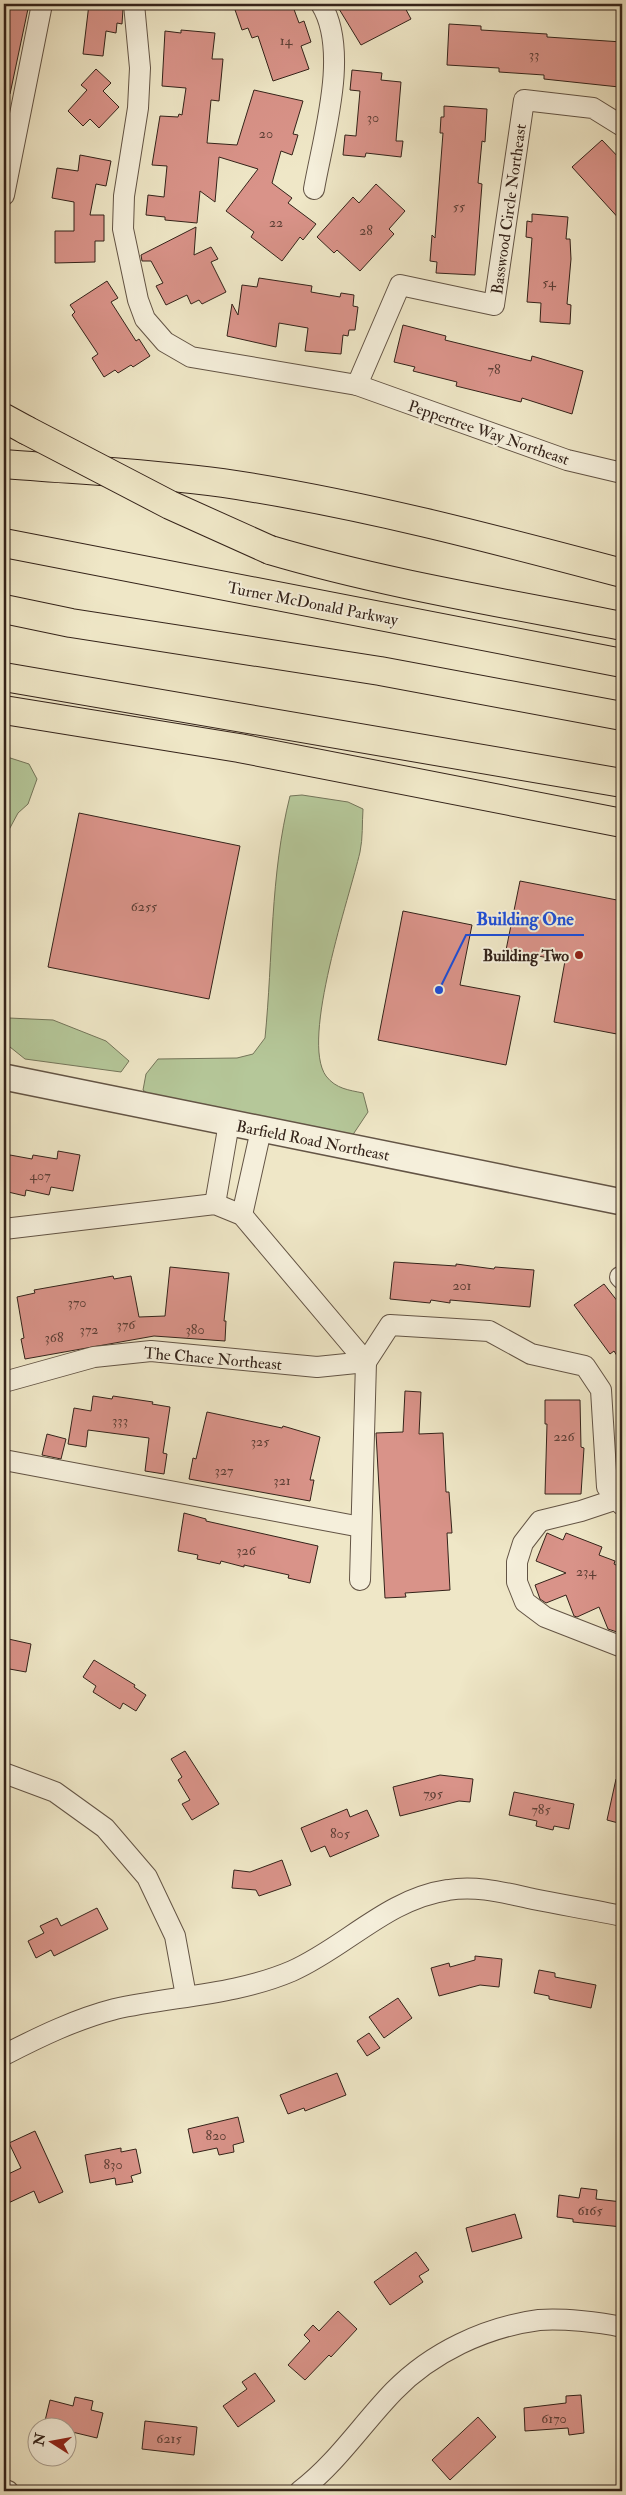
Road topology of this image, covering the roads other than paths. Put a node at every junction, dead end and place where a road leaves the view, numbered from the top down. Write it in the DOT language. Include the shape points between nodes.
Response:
graph roads {
  1 [pos="42,4"];
  2 [pos="134,4"];
  3 [pos="321,4"];
  4 [pos="622,126"];
  5 [pos="314,189"];
  6 [pos="4,195"];
  7 [pos="358,385"];
  8 [pos="4,418"];
  9 [pos="4,464"];
  10 [pos="622,473"];
  11 [pos="4,543"];
  12 [pos="622,573"];
  13 [pos="4,609"];
  14 [pos="4,618"];
  15 [pos="72,623"];
  16 [pos="622,626"];
  17 [pos="622,663"];
  18 [pos="4,677"];
  19 [pos="4,710"];
  20 [pos="622,716"];
  21 [pos="622,783"];
  22 [pos="622,823"];
  23 [pos="4,1077"];
  24 [pos="229,1123"];
  25 [pos="261,1130"];
  26 [pos="622,1202"];
  27 [pos="215,1204"];
  28 [pos="242,1215"];
  29 [pos="4,1229"];
  30 [pos="366,1362"];
  31 [pos="4,1382"];
  32 [pos="613,1440"];
  33 [pos="4,1460"];
  34 [pos="620,1502"];
  35 [pos="361,1527"];
  36 [pos="360,1580"];
  37 [pos="622,1647"];
  38 [pos="4,1773"];
  39 [pos="622,1916"];
  40 [pos="186,1996"];
  41 [pos="4,2055"];
  42 [pos="622,2327"];
  43 [pos="4,2490"];
  44 [pos="8,2491"];
  45 [pos="300,2491"];
  1 -- 6 [label="street"];
  2 -- 7 [label="street, Peppertree Way Northeast" via="140,68 138,108 124,196 123,230 145,319 165,342 191,356"];
  3 -- 5 [label="street" via="333,36 335,68"];
  4 -- 7 [label="street, Basswood Circle Northeast" via="593,108 524,100 494,305 400,284"];
  7 -- 10 [label="street, Peppertree Way Northeast" via="567,460"];
  8 -- 16 [label="highway, bridge" via="170,505 270,550 401,582"];
  9 -- 12 [label="highway" via="222,483 334,502"];
  11 -- 17 [label="highway, Turner McDonald Parkway"];
  13 -- 15 [label="highway"];
  14 -- 15 [label="highway"];
  15 -- 20 [label="highway" via="380,671"];
  18 -- 21 [label="highway"];
  19 -- 22 [label="highway" via="239,748"];
  23 -- 24 [label="street, Barfield Road Northeast"];
  24 -- 25 [label="street, Barfield Road Northeast"];
  24 -- 27 [label="street"];
  25 -- 26 [label="street, Barfield Road Northeast"];
  25 -- 28 [label="street"];
  27 -- 28 [label="street"];
  27 -- 29 [label="street"];
  28 -- 30 [label="street"];
  30 -- 31 [label="street, The Chace Northeast" via="317,1367 150,1351 94,1357"];
  30 -- 32 [label="street" via="390,1325 489,1331 531,1354 585,1366 602,1390"];
  30 -- 35 [label="street"];
  32 -- 34 [label="street" via="607,1487"];
  33 -- 35 [label="street"];
  34 -- 37 [label="street" via="540,1521 523,1543 517,1562 517,1582 525,1602 545,1617"];
  35 -- 36 [label="street"];
  38 -- 40 [label="street" via="55,1792 105,1828 147,1877 175,1936"];
  39 -- 40 [label="street" via="483,1888 448,1890 414,1898 386,1912 334,1949 291,1971 240,1988"];
  40 -- 41 [label="street" via="114,2010 51,2031"];
  42 -- 45 [label="street" via="539,2320 481,2334 428,2362 401,2385 322,2475"];
  43 -- 44 [label="street"];
}
